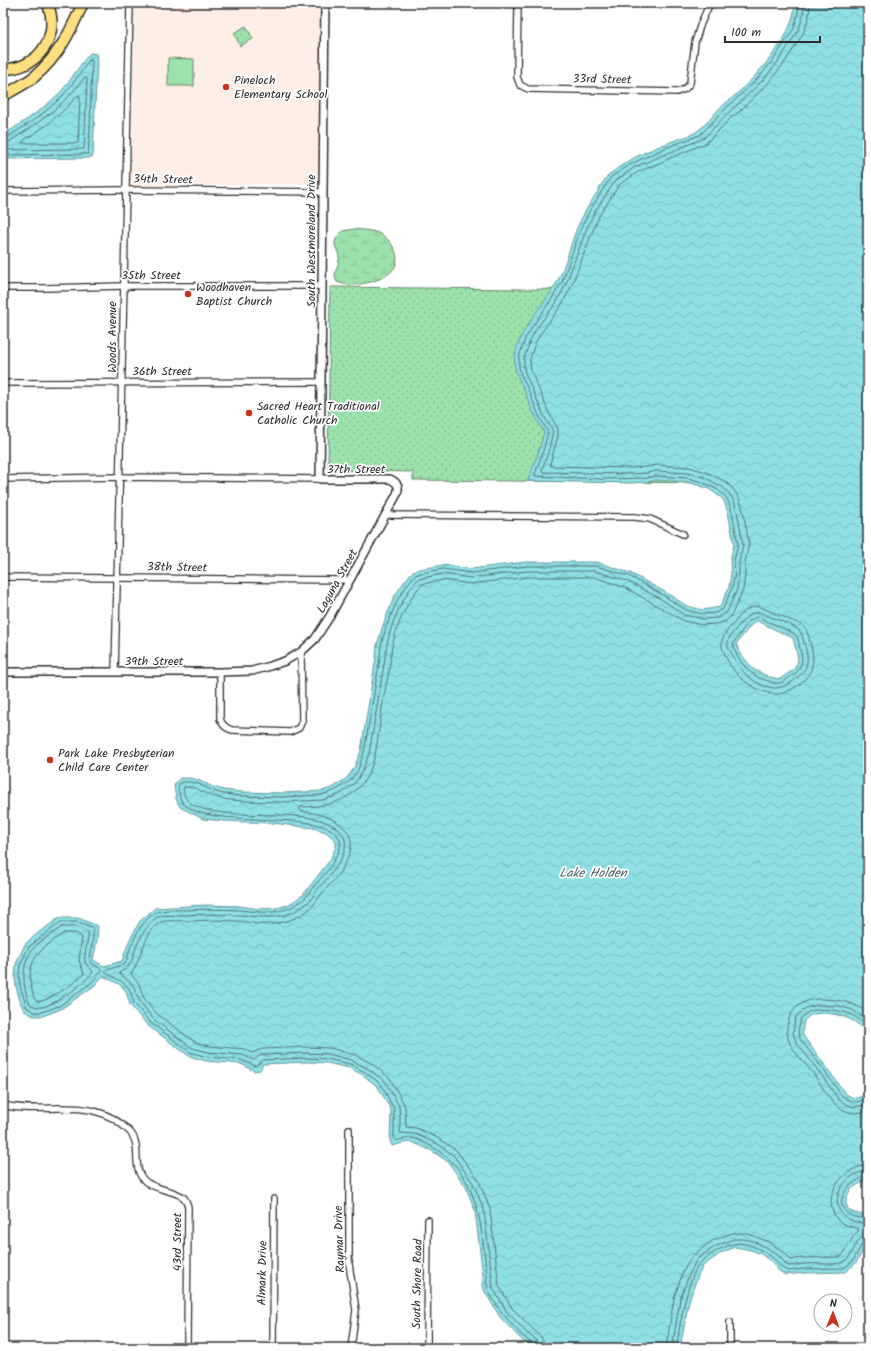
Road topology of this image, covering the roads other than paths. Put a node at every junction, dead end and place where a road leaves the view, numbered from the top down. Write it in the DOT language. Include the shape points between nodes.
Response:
graph roads {
  1 [pos="47,3"];
  2 [pos="82,3"];
  3 [pos="130,3"];
  4 [pos="325,3"];
  5 [pos="518,3"];
  6 [pos="710,3"];
  7 [pos="3,69"];
  8 [pos="3,96"];
  9 [pos="126,190"];
  10 [pos="3,191"];
  11 [pos="322,192"];
  12 [pos="123,286"];
  13 [pos="322,286"];
  14 [pos="3,288"];
  15 [pos="123,382"];
  16 [pos="321,382"];
  17 [pos="3,383"];
  18 [pos="121,477"];
  19 [pos="3,479"];
  20 [pos="320,479"];
  21 [pos="386,515"];
  22 [pos="683,534"];
  23 [pos="3,577"];
  24 [pos="118,578"];
  25 [pos="350,580"];
  26 [pos="300,652"];
  27 [pos="3,672"];
  28 [pos="115,672"];
  29 [pos="220,672"];
  30 [pos="3,1105"];
  31 [pos="349,1129"];
  32 [pos="274,1199"];
  33 [pos="428,1220"];
  34 [pos="730,1322"];
  35 [pos="187,1348"];
  36 [pos="273,1348"];
  37 [pos="351,1348"];
  38 [pos="427,1348"];
  39 [pos="730,1348"];
  1 -- 7 [label="highway" via="52,27 45,47 28,63"];
  2 -- 8 [label="highway" via="68,36 50,61 33,77"];
  3 -- 9 [label="street, Woods Avenue"];
  4 -- 11 [label="street, South Westmoreland Drive"];
  5 -- 6 [label="street, 33rd Street" via="517,77 520,85 528,89 676,92 685,90 690,83 695,42"];
  9 -- 10 [label="street, 34th Street"];
  9 -- 11 [label="street, 34th Street"];
  9 -- 12 [label="street, Woods Avenue"];
  11 -- 13 [label="street, South Westmoreland Drive"];
  12 -- 13 [label="street, 35th Street"];
  12 -- 14 [label="street, 35th Street"];
  12 -- 15 [label="street, Woods Avenue"];
  13 -- 16 [label="street, South Westmoreland Drive"];
  15 -- 16 [label="street, 36th Street"];
  15 -- 17 [label="street, 36th Street"];
  15 -- 18 [label="street, Woods Avenue"];
  16 -- 20 [label="street, South Westmoreland Drive"];
  18 -- 19 [label="street, 37th Street"];
  18 -- 20 [label="street, 37th Street"];
  18 -- 24 [label="street, Woods Avenue"];
  20 -- 21 [label="street, 37th Street" via="394,481 399,490"];
  21 -- 22 [label="street" via="635,517 650,519"];
  21 -- 25 [label="street, Laguna Street"];
  23 -- 24 [label="street, 38th Street"];
  24 -- 25 [label="street, 38th Street"];
  24 -- 28 [label="street, Woods Avenue"];
  25 -- 26 [label="street, Laguna Street" via="315,639"];
  26 -- 29 [label="street, 39th Street" via="268,668"];
  26 -- 29 [label="street" via="302,721 299,728 290,732 232,730 222,724"];
  27 -- 28 [label="street, 39th Street"];
  28 -- 29 [label="street, 39th Street"];
  30 -- 35 [label="street, 43rd Street" via="16,1108 76,1108 92,1110 111,1117 131,1133 140,1175 146,1182 187,1201"];
  31 -- 37 [label="street, Raymar Drive" via="349,1264 356,1310"];
  32 -- 36 [label="street, Almark Drive"];
  33 -- 38 [label="street, South Shore Road"];
  34 -- 39 [label="street"];
}
